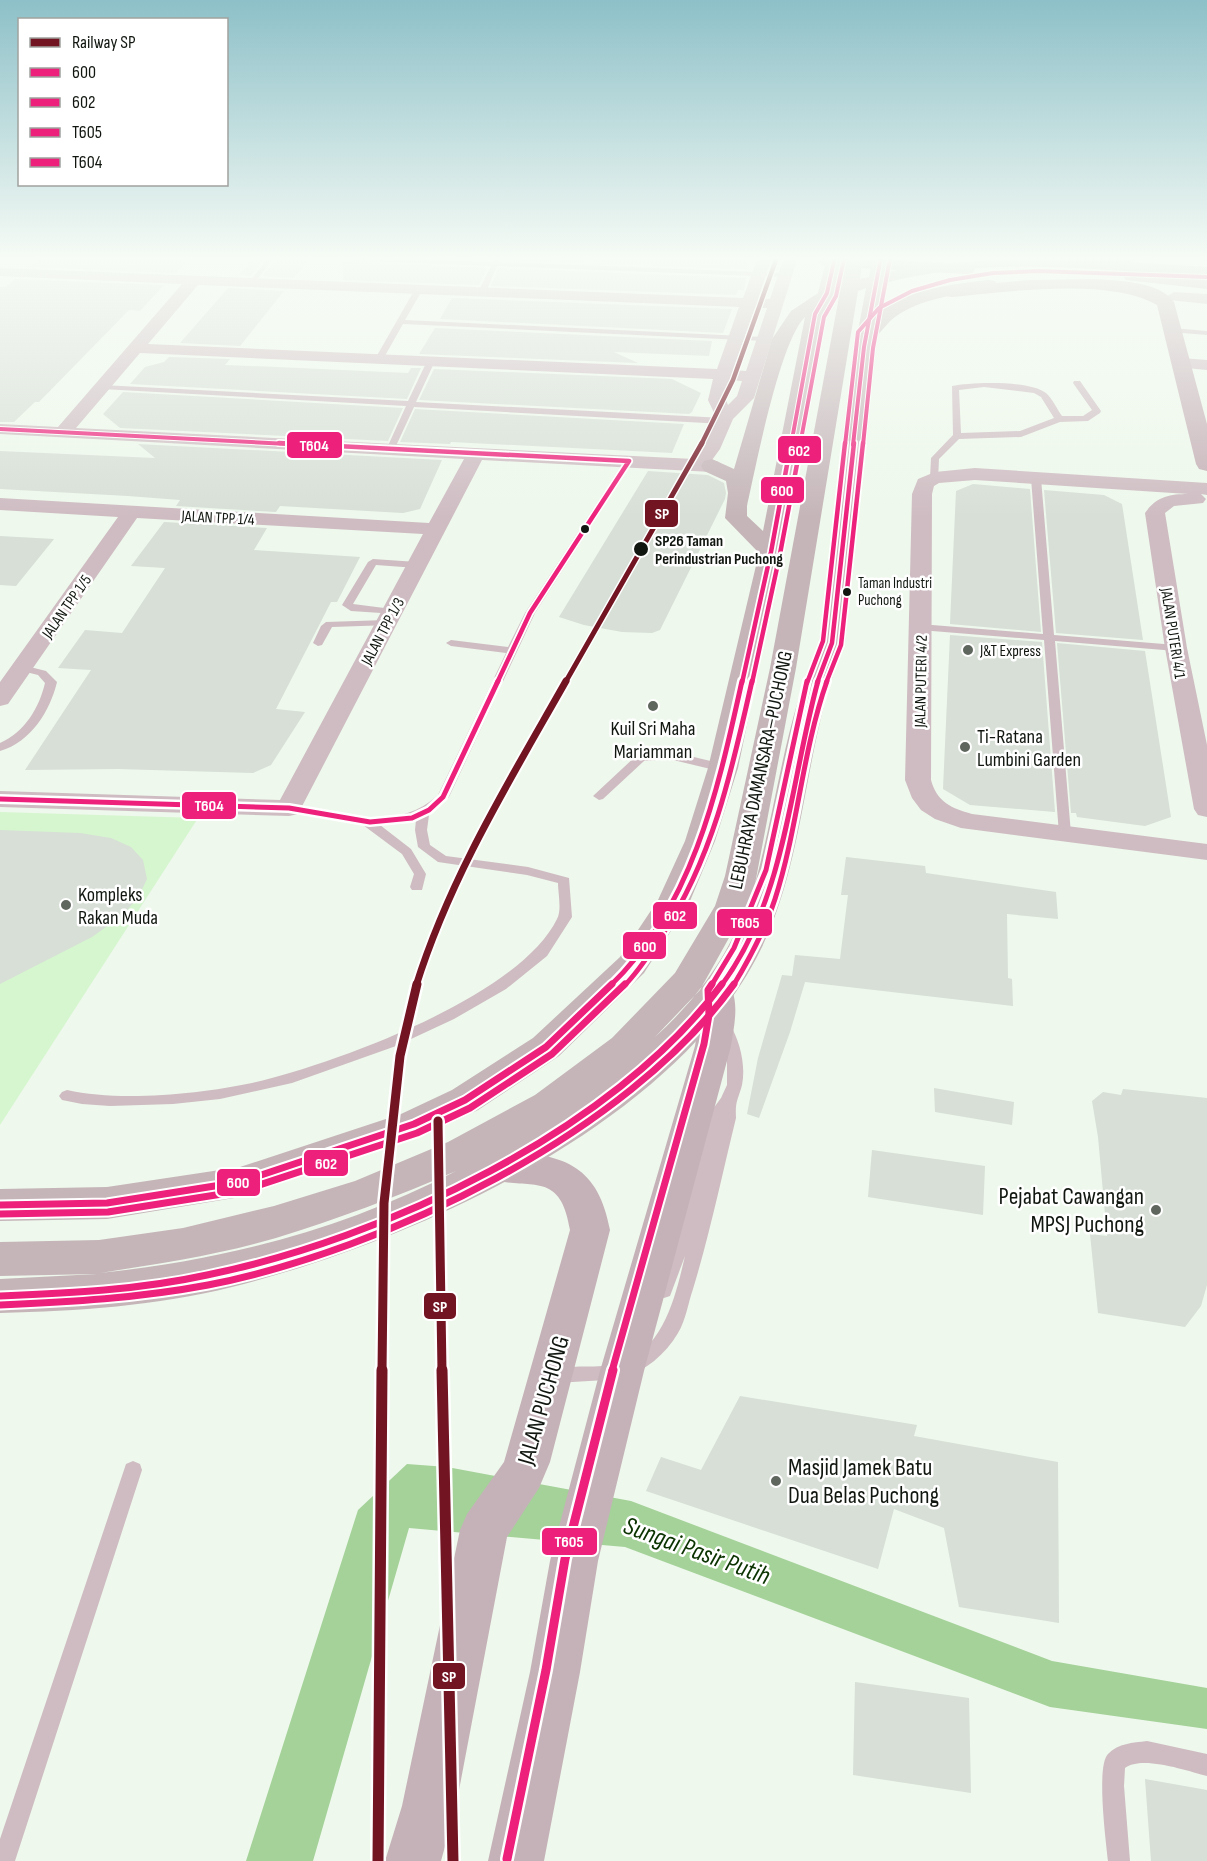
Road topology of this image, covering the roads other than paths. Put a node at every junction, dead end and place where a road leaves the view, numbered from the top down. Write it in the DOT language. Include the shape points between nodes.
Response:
graph roads {
  1 [pos="139,344"];
  2 [pos="388,344"];
  3 [pos="735,344"];
  4 [pos="763,344"];
  5 [pos="779,344"];
  6 [pos="809,344"];
  7 [pos="840,344"];
  8 [pos="865,344"];
  9 [pos="1176,344"];
  10 [pos="135,348"];
  11 [pos="379,359"];
  12 [pos="431,361"];
  13 [pos="1181,363"];
  14 [pos="1207,365"];
  15 [pos="722,375"];
  16 [pos="753,376"];
  17 [pos="1077,383"];
  18 [pos="102,387"];
  19 [pos="412,402"];
  20 [pos="724,419"];
  21 [pos="1059,419"];
  22 [pos="0,429"];
  23 [pos="63,432"];
  24 [pos="957,436"];
  25 [pos="391,448"];
  26 [pos="476,453"];
  27 [pos="748,455"];
  28 [pos="1206,460"];
  29 [pos="629,461"];
  30 [pos="706,465"];
  31 [pos="935,478"];
  32 [pos="1036,478"];
  33 [pos="1081,481"];
  34 [pos="1207,489"];
  35 [pos="739,493"];
  36 [pos="1207,499"];
  37 [pos="0,504"];
  38 [pos="132,512"];
  39 [pos="1155,513"];
  40 [pos="809,520"];
  41 [pos="435,530"];
  42 [pos="771,552"];
  43 [pos="417,565"];
  44 [pos="389,617"];
  45 [pos="921,627"];
  46 [pos="1049,638"];
  47 [pos="318,643"];
  48 [pos="451,644"];
  49 [pos="1176,648"];
  50 [pos="512,651"];
  51 [pos="22,668"];
  52 [pos="817,679"];
  53 [pos="0,699"];
  54 [pos="0,747"];
  55 [pos="723,768"];
  56 [pos="599,796"];
  57 [pos="0,799"];
  58 [pos="1206,807"];
  59 [pos="288,808"];
  60 [pos="423,813"];
  61 [pos="366,822"];
  62 [pos="1065,834"];
  63 [pos="1149,844"];
  64 [pos="1207,852"];
  65 [pos="417,887"];
  66 [pos="717,1004"];
  67 [pos="67,1096"];
  68 [pos="727,1102"];
  69 [pos="496,1152"];
  70 [pos="0,1205"];
  71 [pos="0,1259"];
  72 [pos="0,1296"];
  73 [pos="634,1323"];
  74 [pos="622,1371"];
  75 [pos="550,1376"];
  76 [pos="133,1470"];
  77 [pos="1207,1765"];
  78 [pos="4,1861"];
  79 [pos="413,1861"];
  80 [pos="516,1861"];
  81 [pos="1119,1861"];
  1 -- 10 [label="street"];
  2 -- 11 [label="lane"];
  3 -- 15 [label="street"];
  4 -- 16 [label="street"];
  5 -- 27 [label="highway"];
  6 -- 42 [label="highway, LEBUHRAYA DAMANSARA–PUCHONG"];
  7 -- 40 [label="highway, LEBUHRAYA DAMANSARA–PUCHONG"];
  8 -- 52 [label="highway" via="832,642"];
  9 -- 13 [label="main road"];
  10 -- 11 [label="street"];
  10 -- 18 [label="street"];
  11 -- 12 [label="street"];
  12 -- 15 [label="street"];
  12 -- 19 [label="lane"];
  13 -- 14 [label="street"];
  13 -- 28 [label="main road"];
  15 -- 16 [label="street"];
  15 -- 20 [label="street" via="717,400"];
  16 -- 20 [label="street" via="743,402"];
  17 -- 21 [label="lane" via="1096,411 1085,419"];
  18 -- 19 [label="lane"];
  18 -- 23 [label="street"];
  19 -- 20 [label="lane"];
  19 -- 25 [label="lane"];
  20 -- 30 [label="street"];
  21 -- 24 [label="lane" via="1021,434"];
  21 -- 24 [label="lane" via="1044,395 1036,391 963,385 955,388"];
  22 -- 23 [label="street"];
  23 -- 25 [label="street"];
  24 -- 31 [label="lane" via="935,458"];
  25 -- 26 [label="street"];
  26 -- 29 [label="street"];
  26 -- 41 [label="street, JALAN TPP 1/3"];
  27 -- 30 [label="highway" via="738,462"];
  27 -- 35 [label="highway"];
  29 -- 30 [label="street"];
  29 -- 50 [label="lane" via="530,613"];
  30 -- 35 [label="highway" via="736,478"];
  31 -- 32 [label="street" via="975,474"];
  31 -- 45 [label="street, JALAN PUTERI 4/2" via="925,483 922,494"];
  32 -- 33 [label="street"];
  32 -- 46 [label="lane"];
  33 -- 34 [label="street"];
  33 -- 39 [label="street" via="1130,493"];
  35 -- 42 [label="highway" via="736,518"];
  36 -- 39 [label="street" via="1167,502"];
  37 -- 38 [label="street, JALAN TPP 1/4"];
  38 -- 41 [label="street, JALAN TPP 1/4"];
  38 -- 51 [label="street, JALAN TPP 1/5"];
  39 -- 49 [label="street, JALAN PUTERI 4/1"];
  40 -- 52 [label="highway" via="823,536 812,640"];
  40 -- 69 [label="highway, LEBUHRAYA DAMANSARA–PUCHONG" via="774,718 732,905 699,965 645,1027 537,1112"];
  41 -- 43 [label="street, JALAN TPP 1/3"];
  42 -- 55 [label="highway, LEBUHRAYA DAMANSARA–PUCHONG"];
  43 -- 44 [label="street, JALAN TPP 1/3"];
  43 -- 44 [label="lane" via="373,562 348,605"];
  44 -- 47 [label="lane" via="330,624"];
  44 -- 59 [label="street, JALAN TPP 1/3"];
  45 -- 46 [label="lane"];
  45 -- 62 [label="street, JALAN PUTERI 4/2" via="918,780 927,802 936,810 970,822"];
  46 -- 49 [label="lane"];
  46 -- 62 [label="lane"];
  48 -- 50 [label="lane"];
  49 -- 58 [label="street, JALAN PUTERI 4/1"];
  50 -- 60 [label="lane" via="443,797 435,808"];
  51 -- 53 [label="street, JALAN TPP 1/5"];
  51 -- 54 [label="lane" via="42,673 51,682 49,696 26,730"];
  52 -- 66 [label="highway" via="775,872"];
  55 -- 56 [label="lane" via="669,755 641,758"];
  55 -- 70 [label="highway, LEBUHRAYA DAMANSARA–PUCHONG" via="700,841 674,901 632,965 546,1047 465,1100 414,1124 240,1182 106,1203"];
  57 -- 59 [label="street"];
  58 -- 63 [label="street" via="1198,831"];
  59 -- 61 [label="lane"];
  60 -- 61 [label="lane" via="397,822"];
  60 -- 67 [label="lane" via="424,846 443,859 564,880 569,891 566,913 553,940 534,962 475,1004 371,1052 254,1088 178,1100 87,1101"];
  61 -- 65 [label="lane" via="407,852 420,874"];
  62 -- 63 [label="street, JALAN PUTERI 4/2"];
  63 -- 64 [label="street, JALAN PUTERI 4/2"];
  66 -- 68 [label="lane" via="736,1066"];
  66 -- 69 [label="highway" via="636,1074 568,1125"];
  66 -- 73 [label="main road" via="713,1046"];
  68 -- 73 [label="lane" via="715,1117 680,1248 664,1289 648,1315"];
  68 -- 74 [label="lane" via="728,1118 672,1327 642,1362"];
  69 -- 71 [label="highway, LEBUHRAYA DAMANSARA–PUCHONG" via="454,1156 383,1188 266,1226 105,1256"];
  69 -- 72 [label="highway" via="430,1202 325,1244 274,1259 159,1285"];
  69 -- 75 [label="main road, JALAN PUCHONG" via="560,1175 584,1200 589,1217 586,1248"];
  73 -- 74 [label="main road"];
  74 -- 75 [label="lane"];
  74 -- 80 [label="main road" via="574,1561"];
  75 -- 79 [label="main road, JALAN PUCHONG" via="523,1473 484,1530 429,1806"];
  76 -- 78 [label="lane"];
  77 -- 81 [label="lane" via="1147,1752 1126,1754 1114,1763"];
}
